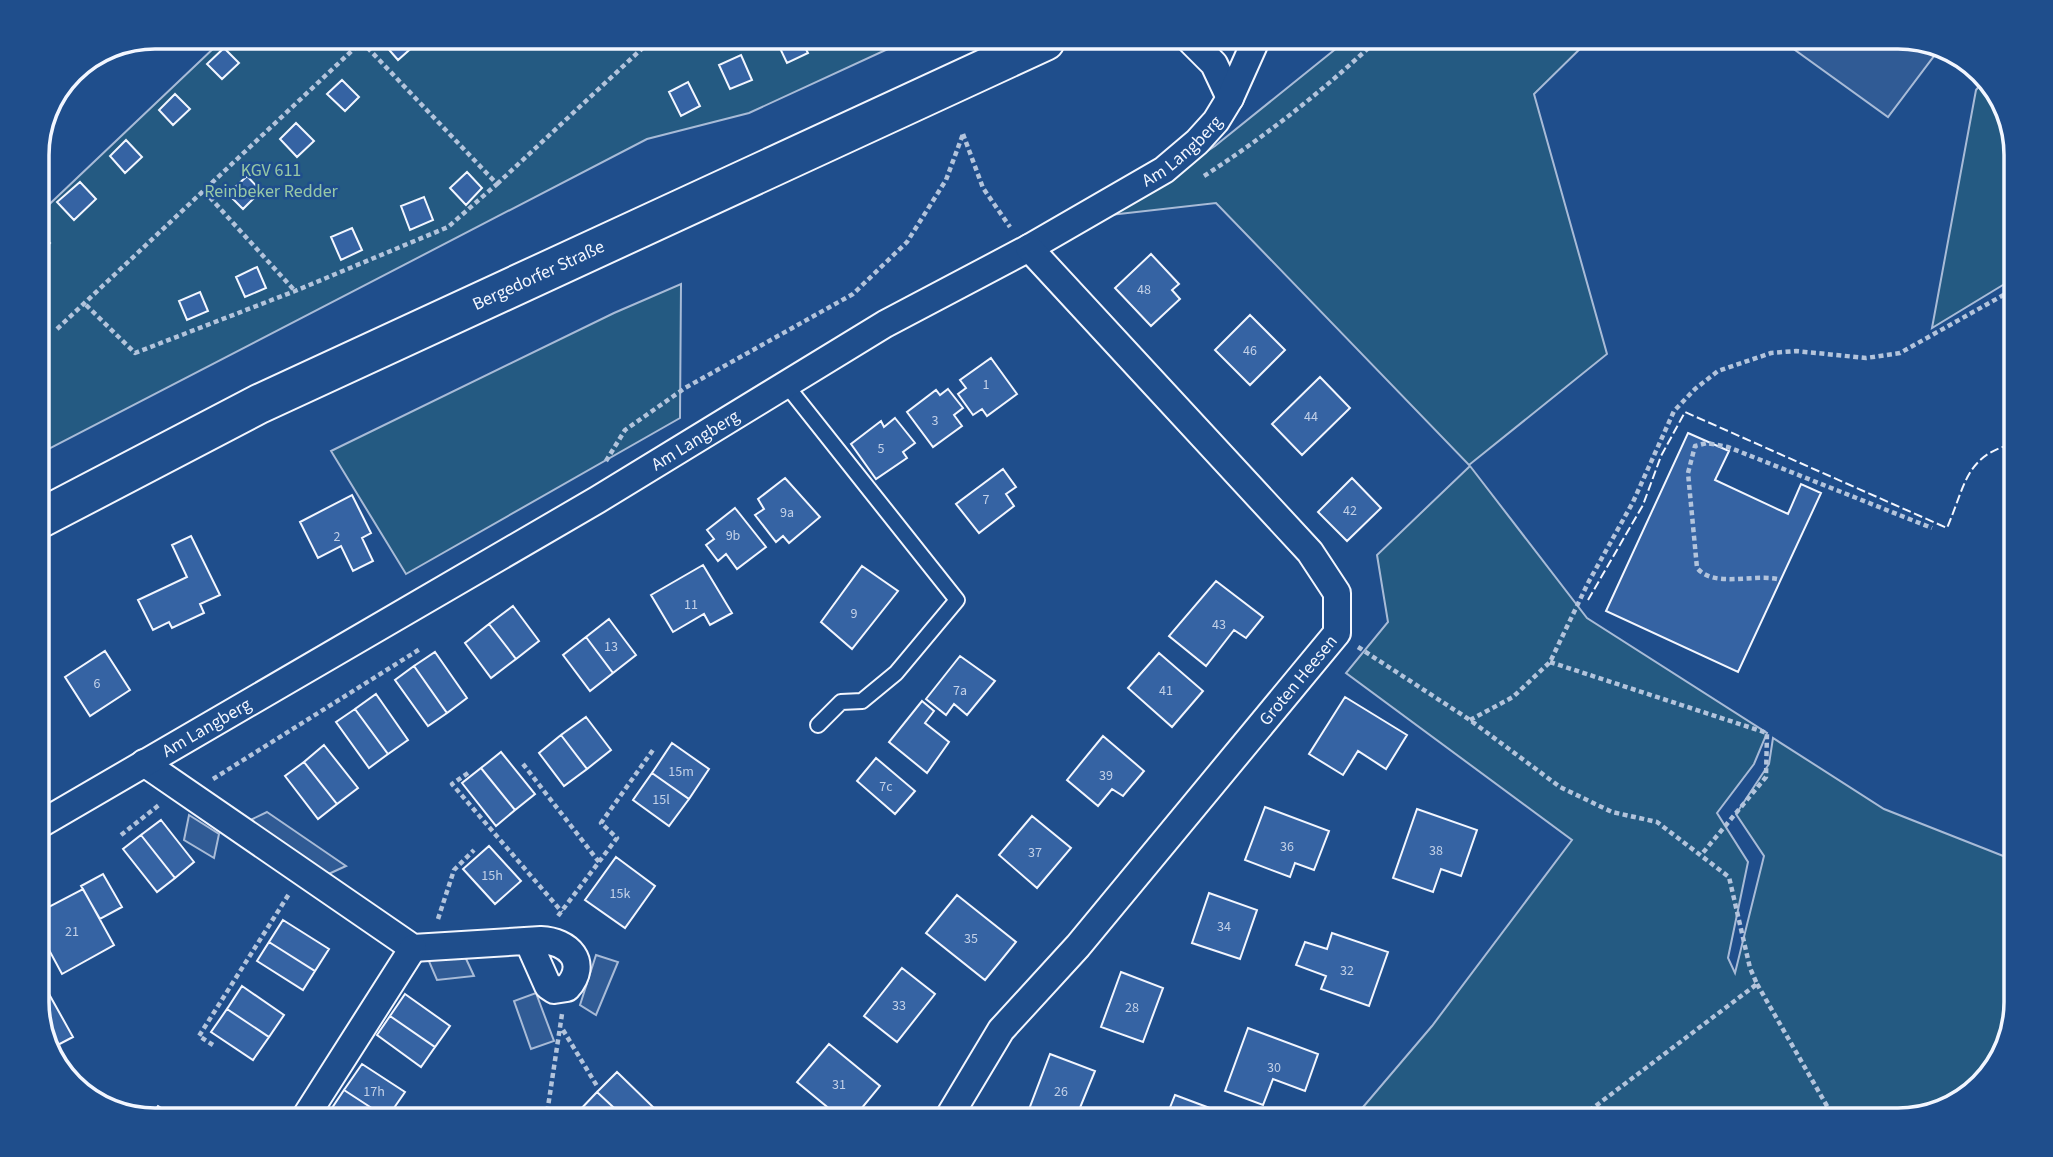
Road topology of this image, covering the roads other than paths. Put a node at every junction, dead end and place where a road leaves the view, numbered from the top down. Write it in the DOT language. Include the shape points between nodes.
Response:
graph roads {
  1 [pos="1028,49"];
  2 [pos="1198,49"];
  3 [pos="1252,49"];
  4 [pos="1230,98"];
  5 [pos="1029,248"];
  6 [pos="787,386"];
  7 [pos="49,514"];
  8 [pos="818,724"];
  9 [pos="144,763"];
  10 [pos="49,818"];
  11 [pos="534,940"];
  12 [pos="421,948"];
  13 [pos="311,1108"];
  14 [pos="954,1108"];
  1 -- 7 [label="main road, Bergedorfer Straße" via="259,404"];
  2 -- 4 [label="street, Am Langberg" via="1214,64"];
  3 -- 4 [label="street, Am Langberg"];
  4 -- 5 [label="street, Am Langberg" via="1197,142 1164,170"];
  5 -- 6 [label="street, Am Langberg" via="885,324"];
  5 -- 14 [label="street, Groten Heesen" via="1310,552 1337,593 1337,633 1078,946 1001,1030"];
  6 -- 8 [label="lane" via="957,600 896,673 862,701 841,702"];
  6 -- 9 [label="street, Am Langberg"];
  9 -- 10 [label="street, Am Langberg"];
  9 -- 12 [label="street, Am Langberg"];
  11 -- 11 [label="street" via="542,977 548,986 562,990 575,976 575,957 560,943"];
  11 -- 12 [label="street"];
  12 -- 13 [label="street"];
}
